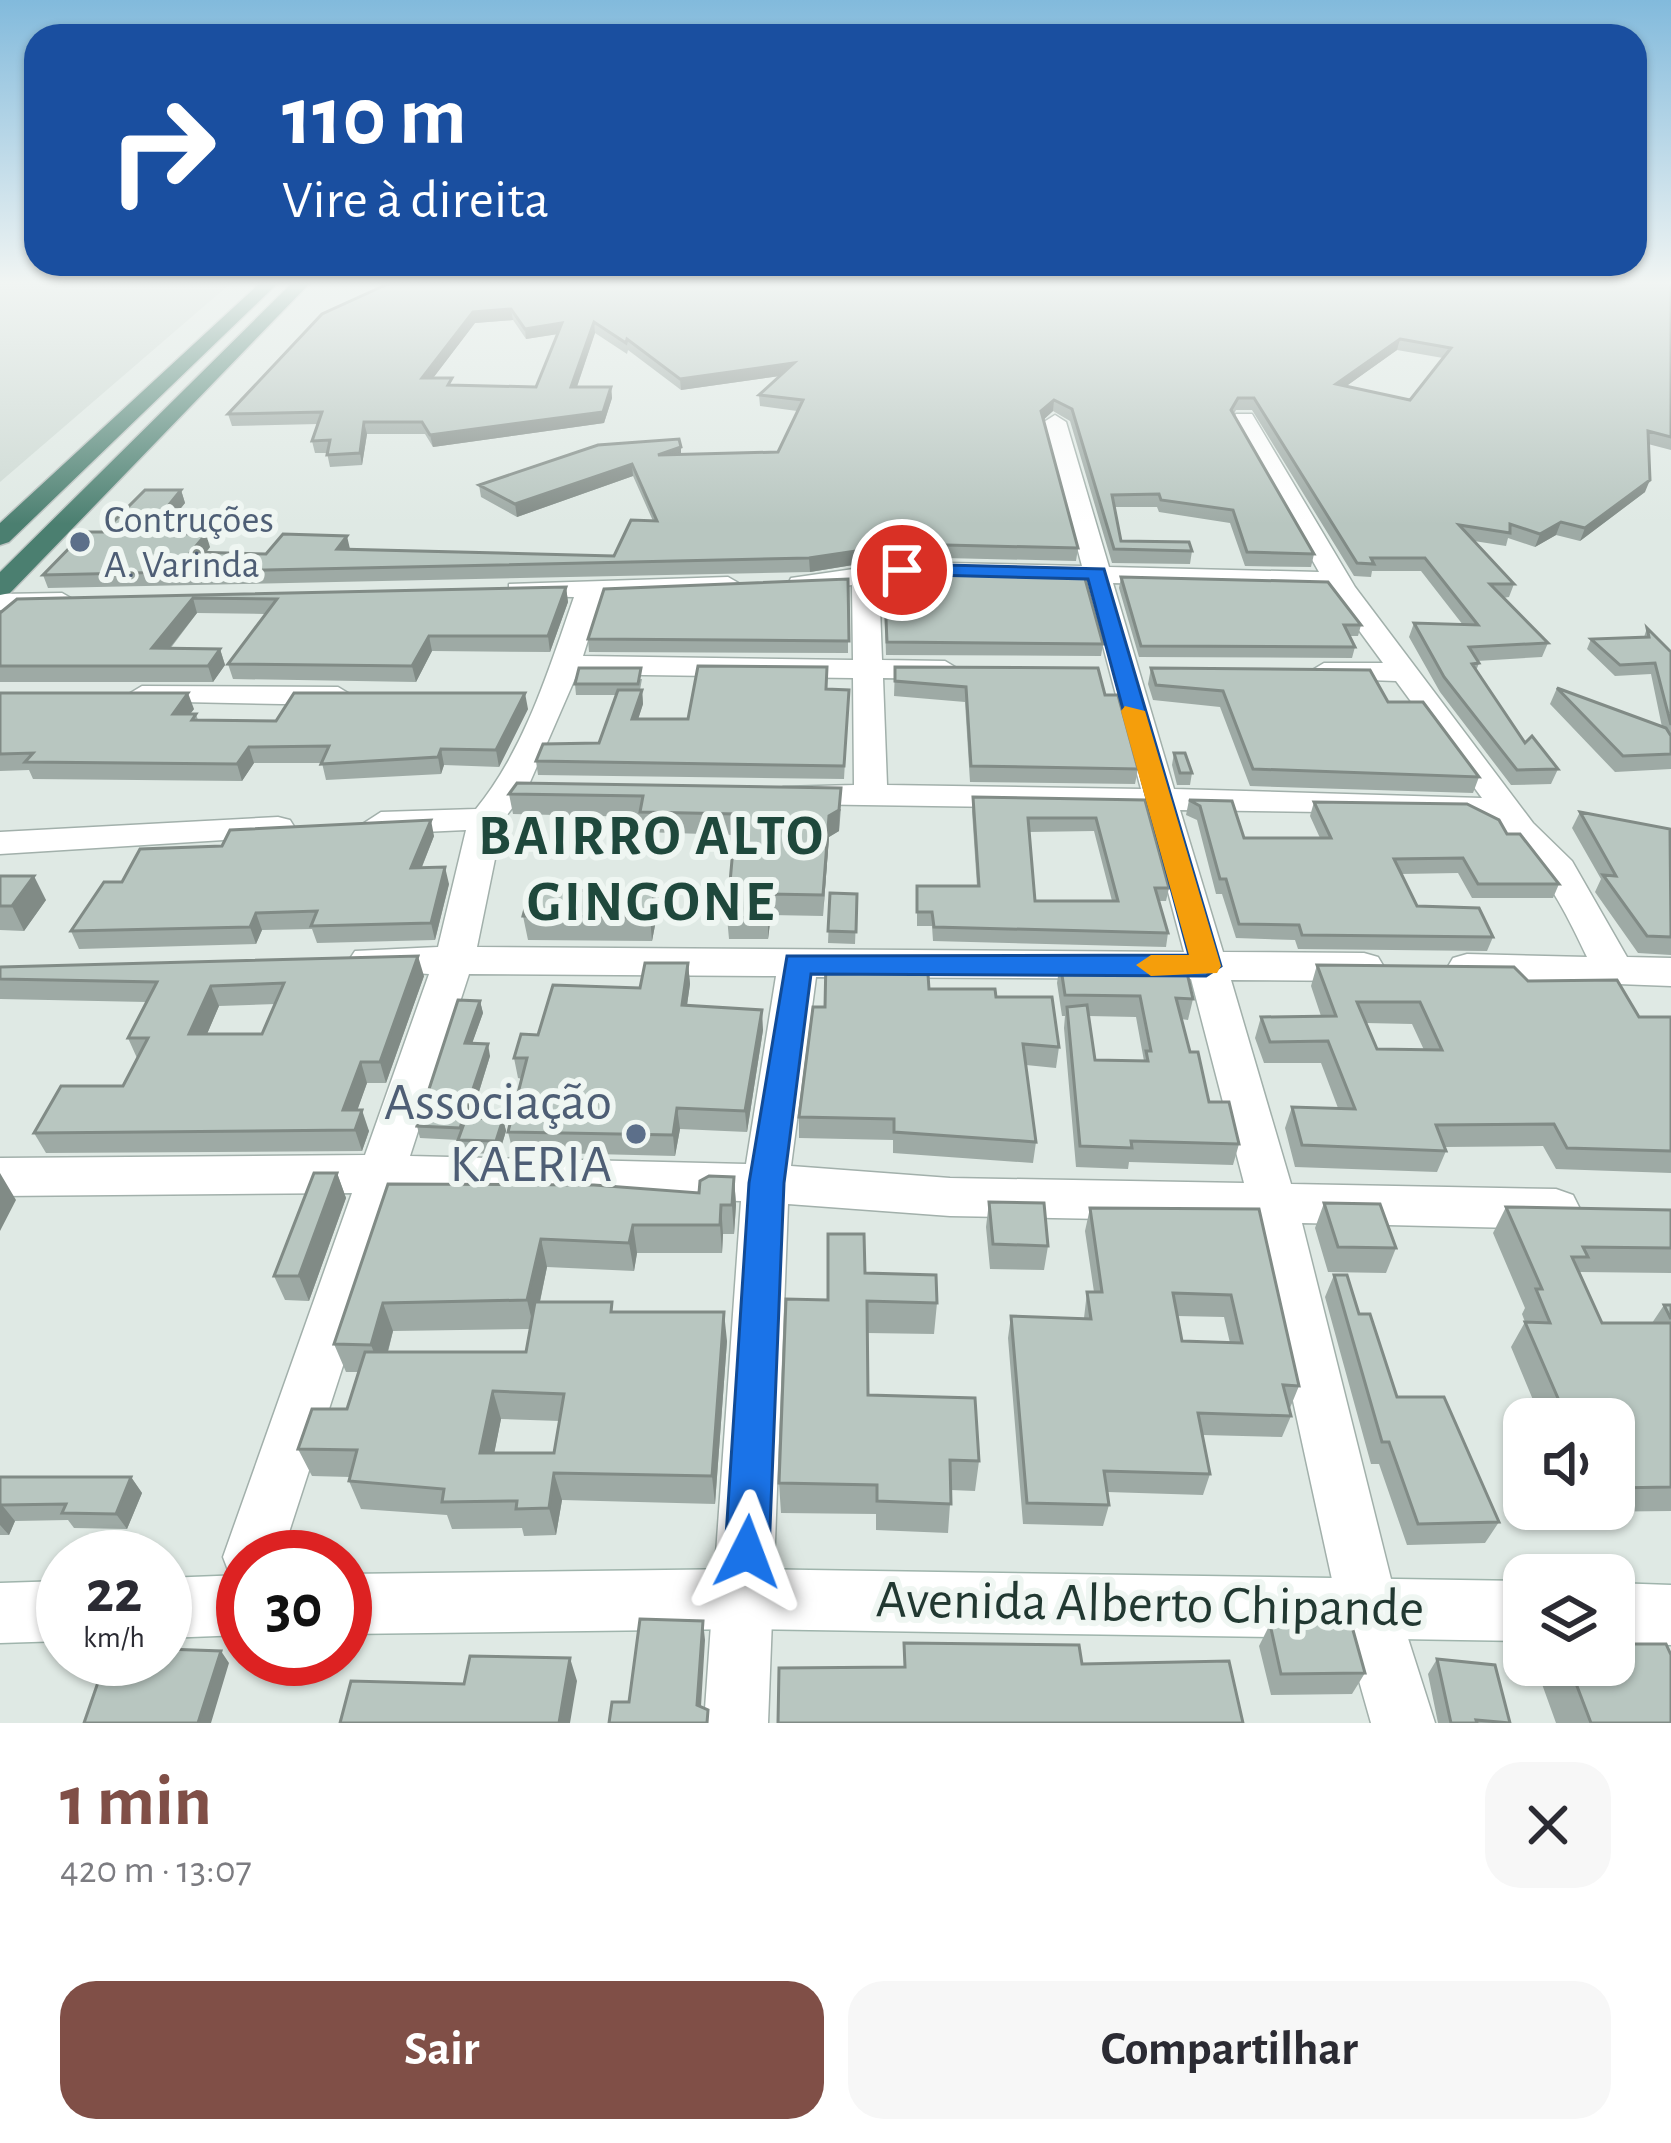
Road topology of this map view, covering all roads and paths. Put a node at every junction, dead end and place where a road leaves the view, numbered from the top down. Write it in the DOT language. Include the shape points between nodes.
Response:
graph roads {
  1 [pos="184,363"];
  2 [pos="221,363"];
  3 [pos="1244,419"];
  4 [pos="1055,422"];
  5 [pos="0,537"];
  6 [pos="1097,573"];
  7 [pos="865,578"];
  8 [pos="1337,580"];
  9 [pos="0,587"];
  10 [pos="591,588"];
  11 [pos="496,590"];
  12 [pos="94,600"];
  13 [pos="0,602"];
  14 [pos="868,668"];
  15 [pos="984,670"];
  16 [pos="1407,672"];
  17 [pos="1289,673"];
  18 [pos="544,685"];
  19 [pos="116,695"];
  20 [pos="370,697"];
  21 [pos="555,790"];
  22 [pos="758,794"];
  23 [pos="1157,795"];
  24 [pos="871,796"];
  25 [pos="498,804"];
  26 [pos="1523,829"];
  27 [pos="0,843"];
  28 [pos="455,957"];
  29 [pos="335,960"];
  30 [pos="798,963"];
  31 [pos="1206,966"];
  32 [pos="1613,970"];
  33 [pos="1671,972"];
  34 [pos="380,1174"];
  35 [pos="0,1177"];
  36 [pos="766,1183"];
  37 [pos="1273,1203"];
  38 [pos="1601,1210"];
  39 [pos="263,1530"];
  40 [pos="744,1599"];
  41 [pos="372,1604"];
  42 [pos="1368,1607"];
  43 [pos="1503,1610"];
  44 [pos="36,1612"];
  45 [pos="0,1613"];
  46 [pos="1635,1614"];
  47 [pos="1671,1615"];
  48 [pos="736,1723"];
  49 [pos="1403,1723"];
  1 -- 5 [label="highway"];
  2 -- 9 [label="highway"];
  3 -- 8 [label="street"];
  4 -- 6 [label="street"];
  6 -- 7 [label="street" via="902,570"];
  6 -- 8 [label="street"];
  6 -- 23 [label="street"];
  7 -- 10 [label="street"];
  7 -- 14 [label="street"];
  8 -- 16 [label="street"];
  10 -- 11 [label="street"];
  10 -- 18 [label="street"];
  12 -- 13 [label="street"];
  14 -- 15 [label="street"];
  14 -- 18 [label="street"];
  14 -- 24 [label="street"];
  16 -- 17 [label="street"];
  16 -- 26 [label="street"];
  18 -- 25 [label="street"];
  19 -- 20 [label="street"];
  21 -- 25 [label="street"];
  22 -- 24 [label="street"];
  23 -- 24 [label="street"];
  23 -- 26 [label="street" via="1468,803"];
  23 -- 31 [label="street"];
  25 -- 27 [label="street" via="336,825"];
  25 -- 28 [label="street"];
  26 -- 32 [label="street" via="1556,859"];
  28 -- 29 [label="street"];
  28 -- 30 [label="street"];
  28 -- 34 [label="street"];
  30 -- 31 [label="street"];
  30 -- 36 [label="street"];
  31 -- 32 [label="street"];
  31 -- 37 [label="street"];
  32 -- 33 [label="street"];
  34 -- 35 [label="street"];
  34 -- 36 [label="street"];
  34 -- 39 [label="street"];
  36 -- 37 [label="street" via="950,1197"];
  36 -- 40 [label="street"];
  37 -- 38 [label="street"];
  37 -- 42 [label="street"];
  40 -- 41 [label="street, Avenida Alberto Chipande"];
  40 -- 42 [label="street, Avenida Alberto Chipande"];
  40 -- 48 [label="street"];
  42 -- 43 [label="street, Avenida Alberto Chipande"];
  42 -- 49 [label="street"];
  44 -- 45 [label="street"];
  46 -- 47 [label="street"];
}
